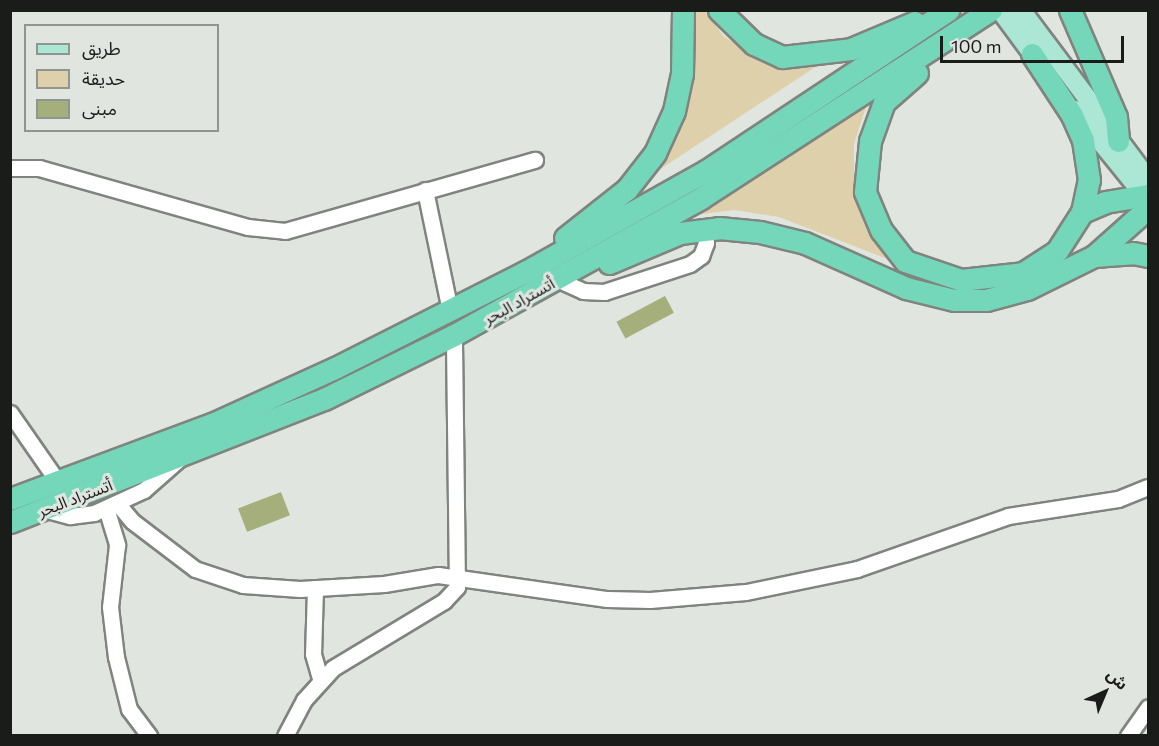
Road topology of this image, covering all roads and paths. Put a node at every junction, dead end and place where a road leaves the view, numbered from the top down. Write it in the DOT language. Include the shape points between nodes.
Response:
graph roads {
  1 [pos="683,10"];
  2 [pos="719,10"];
  3 [pos="943,10"];
  4 [pos="948,10"];
  5 [pos="991,10"];
  6 [pos="1000,10"];
  7 [pos="1020,10"];
  8 [pos="1070,10"];
  9 [pos="964,29"];
  10 [pos="1029,41"];
  11 [pos="1118,141"];
  12 [pos="535,160"];
  13 [pos="10,168"];
  14 [pos="425,190"];
  15 [pos="1148,195"];
  16 [pos="1082,212"];
  17 [pos="704,230"];
  18 [pos="1094,256"];
  19 [pos="1149,256"];
  20 [pos="525,272"];
  21 [pos="563,282"];
  22 [pos="522,300"];
  23 [pos="450,311"];
  24 [pos="454,335"];
  25 [pos="10,412"];
  26 [pos="179,458"];
  27 [pos="58,482"];
  28 [pos="1149,487"];
  29 [pos="10,499"];
  30 [pos="111,505"];
  31 [pos="47,510"];
  32 [pos="10,522"];
  33 [pos="459,578"];
  34 [pos="315,588"];
  35 [pos="320,679"];
  36 [pos="1149,707"];
  37 [pos="149,735"];
  38 [pos="285,735"];
  39 [pos="1128,735"];
  1 -- 20 [label="highway" via="682,74 674,111 655,153 627,189"];
  2 -- 3 [label="highway" via="754,44 782,57 851,50"];
  4 -- 20 [label="highway, أتستراد البحر" via="706,171"];
  5 -- 9 [label="highway, أتستراد البحر"];
  6 -- 10 [label="main road"];
  7 -- 10 [label="main road"];
  8 -- 11 [label="highway" via="1116,117"];
  9 -- 16 [label="highway" via="884,102 870,141 865,192 881,230 905,261 961,280 1023,273 1057,251"];
  9 -- 22 [label="highway, أتستراد البحر" via="700,198"];
  10 -- 11 [label="main road"];
  10 -- 15 [label="main road"];
  10 -- 16 [label="highway" via="1083,140 1089,180"];
  11 -- 15 [label="main road"];
  12 -- 14 [label="street"];
  13 -- 14 [label="street" via="39,168 248,227 285,231 312,227"];
  14 -- 23 [label="street"];
  15 -- 16 [label="highway" via="1105,201"];
  15 -- 18 [label="highway"];
  17 -- 18 [label="highway" via="760,232 805,243 874,275 954,300 986,300 1027,289"];
  17 -- 21 [label="highway" via="680,234"];
  17 -- 21 [label="street" via="706,243 701,256 690,264 604,292 583,291"];
  18 -- 19 [label="highway"];
  20 -- 23 [label="highway, أتستراد البحر"];
  21 -- 22 [label="highway"];
  22 -- 24 [label="highway, أتستراد البحر"];
  23 -- 27 [label="highway, أتستراد البحر" via="212,424"];
  24 -- 26 [label="highway, أتستراد البحر" via="324,399"];
  24 -- 33 [label="street"];
  25 -- 27 [label="street"];
  26 -- 30 [label="street" via="153,484"];
  26 -- 31 [label="highway, أتستراد البحر"];
  27 -- 29 [label="highway, أتستراد البحر"];
  28 -- 33 [label="street" via="1118,499 1008,516 877,564 746,592 632,600"];
  30 -- 31 [label="street" via="82,515"];
  30 -- 34 [label="street" via="206,574 255,587"];
  30 -- 37 [label="street" via="118,551 110,607 116,657 129,709"];
  31 -- 32 [label="highway, أتستراد البحر"];
  33 -- 34 [label="street" via="438,575"];
  33 -- 35 [label="street" via="457,587 444,601 363,646"];
  34 -- 35 [label="street" via="313,654"];
  35 -- 38 [label="street"];
  36 -- 39 [label="street"];
}
